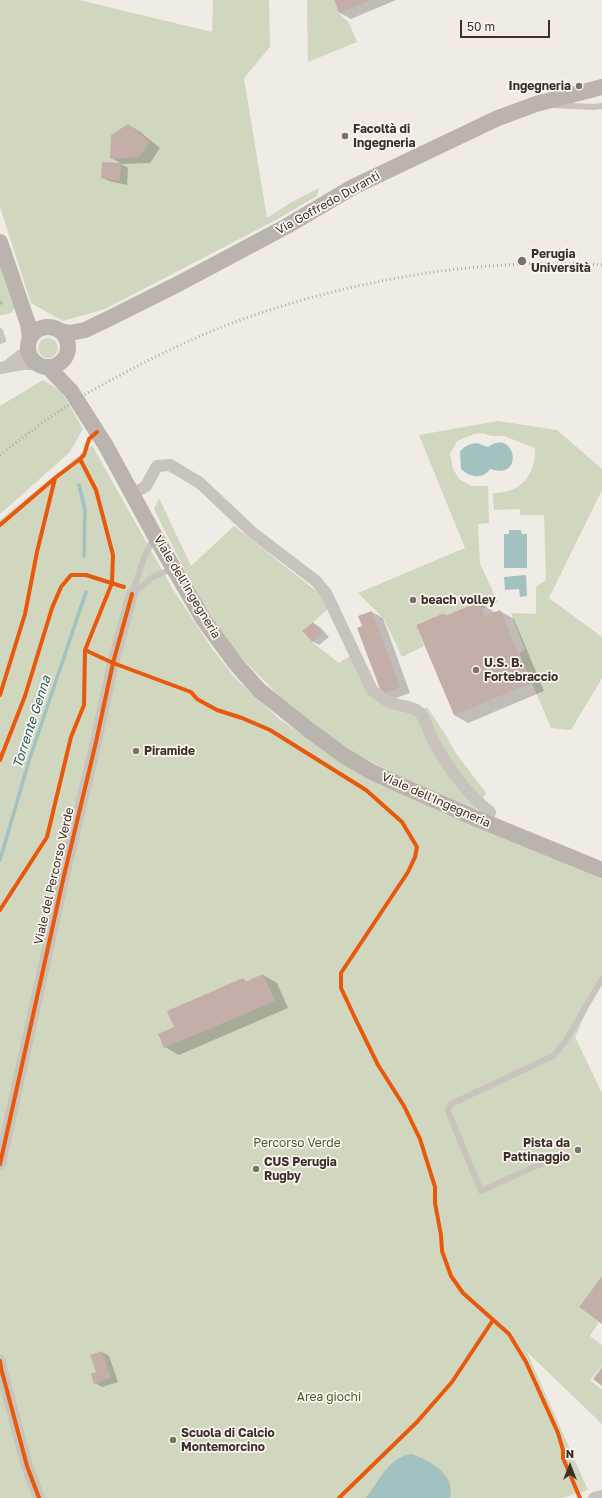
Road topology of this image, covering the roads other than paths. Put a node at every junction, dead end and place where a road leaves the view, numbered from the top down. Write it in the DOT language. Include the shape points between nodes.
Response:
graph roads {
  1 [pos="602,87"];
  2 [pos="536,104"];
  3 [pos="602,106"];
  4 [pos="0,242"];
  5 [pos="22,304"];
  6 [pos="54,329"];
  7 [pos="85,330"];
  8 [pos="0,331"];
  9 [pos="0,341"];
  10 [pos="29,344"];
  11 [pos="67,353"];
  12 [pos="43,365"];
  13 [pos="4,367"];
  14 [pos="71,391"];
  15 [pos="133,494"];
  16 [pos="155,536"];
  17 [pos="174,568"];
  18 [pos="132,594"];
  19 [pos="486,822"];
  20 [pos="602,870"];
  21 [pos="602,979"];
  22 [pos="551,1161"];
  23 [pos="0,1164"];
  24 [pos="0,1361"];
  25 [pos="602,1496"];
  26 [pos="39,1498"];
  27 [pos="594,1498"];
  1 -- 2 [label="street, Via Goffredo Duranti"];
  2 -- 3 [label="lane"];
  2 -- 7 [label="street, Via Goffredo Duranti" via="498,118 353,187 194,276"];
  4 -- 5 [label="street"];
  5 -- 6 [label="street"];
  5 -- 10 [label="street" via="28,324"];
  6 -- 7 [label="street, Via Goffredo Duranti" via="70,333"];
  6 -- 10 [label="street" via="37,330"];
  6 -- 11 [label="street" via="67,339"];
  7 -- 11 [label="street, Via Goffredo Duranti" via="73,342"];
  8 -- 9 [label="lane" via="3,340"];
  10 -- 12 [label="street" via="30,355"];
  10 -- 13 [label="street"];
  11 -- 12 [label="street" via="58,364"];
  11 -- 14 [label="street, Viale dell'Ingegneria" via="66,372"];
  12 -- 13 [label="street" via="23,364"];
  12 -- 14 [label="street, Viale dell'Ingegneria"];
  14 -- 15 [label="street, Viale dell'Ingegneria"];
  15 -- 16 [label="street, Viale dell'Ingegneria"];
  15 -- 19 [label="street" via="146,486 157,466 170,465 200,483 253,533 316,581 326,593 372,690 381,698 413,708 420,713 433,740 453,770 470,794 490,812"];
  16 -- 17 [label="street, Viale dell'Ingegneria"];
  16 -- 18 [label="lane, Viale del Percorso Verde" via="145,555"];
  17 -- 18 [label="lane" via="153,577"];
  17 -- 19 [label="street, Viale dell'Ingegneria" via="203,618 236,664 259,690 285,712 343,755 370,771"];
  18 -- 23 [label="street, Viale del Percorso Verde" via="113,663"];
  19 -- 20 [label="street, Viale dell'Ingegneria"];
  21 -- 22 [label="lane" via="565,1042 553,1056 451,1104 448,1111 481,1191"];
  24 -- 26 [label="street" via="27,1466"];
  25 -- 27 [label="street"];
}
